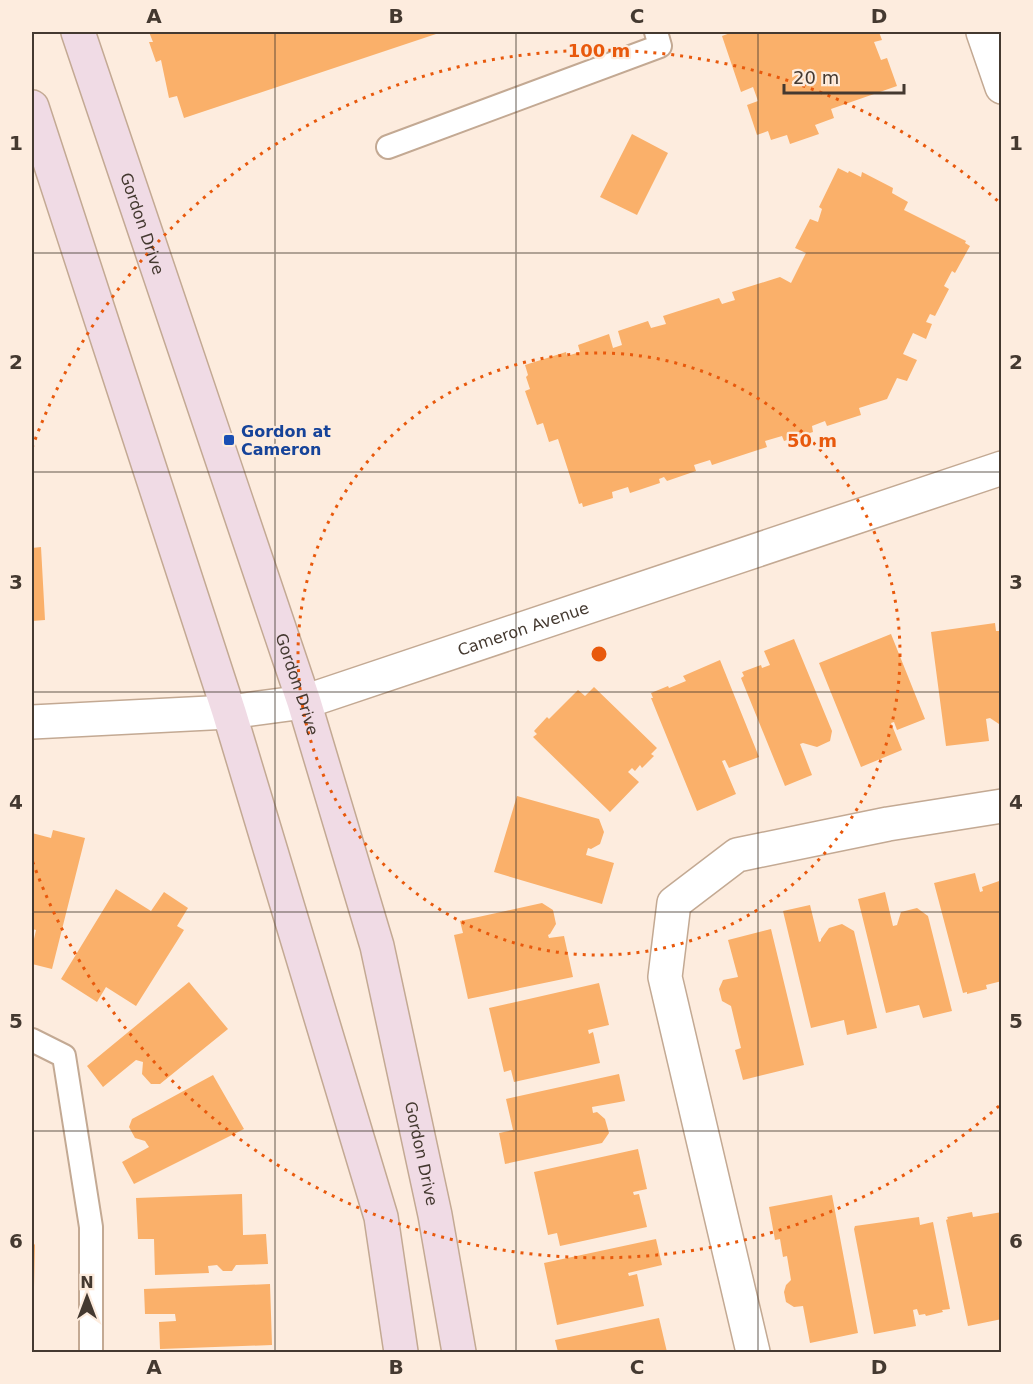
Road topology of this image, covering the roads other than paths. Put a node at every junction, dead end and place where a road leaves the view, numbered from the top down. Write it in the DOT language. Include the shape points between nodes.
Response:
graph roads {
  1 [pos="78,32"];
  2 [pos="656,32"];
  3 [pos="983,32"];
  4 [pos="1002,87"];
  5 [pos="32,107"];
  6 [pos="388,147"];
  7 [pos="1002,468"];
  8 [pos="304,702"];
  9 [pos="229,712"];
  10 [pos="32,722"];
  11 [pos="1002,806"];
  12 [pos="32,1040"];
  13 [pos="91,1353"];
  14 [pos="401,1353"];
  15 [pos="459,1353"];
  16 [pos="753,1353"];
  1 -- 8 [label="main road, Gordon Drive"];
  2 -- 6 [label="lane" via="660,46"];
  3 -- 4 [label="street"];
  5 -- 9 [label="main road"];
  7 -- 8 [label="street, Cameron Avenue"];
  8 -- 9 [label="street, Cameron Avenue"];
  8 -- 15 [label="main road, Gordon Drive" via="377,946 435,1215"];
  9 -- 10 [label="street, Cameron Avenue"];
  9 -- 14 [label="main road" via="381,1217"];
  11 -- 16 [label="street" via="888,824 737,855 674,903 665,977"];
  12 -- 13 [label="lane" via="64,1056 91,1227"];
}
